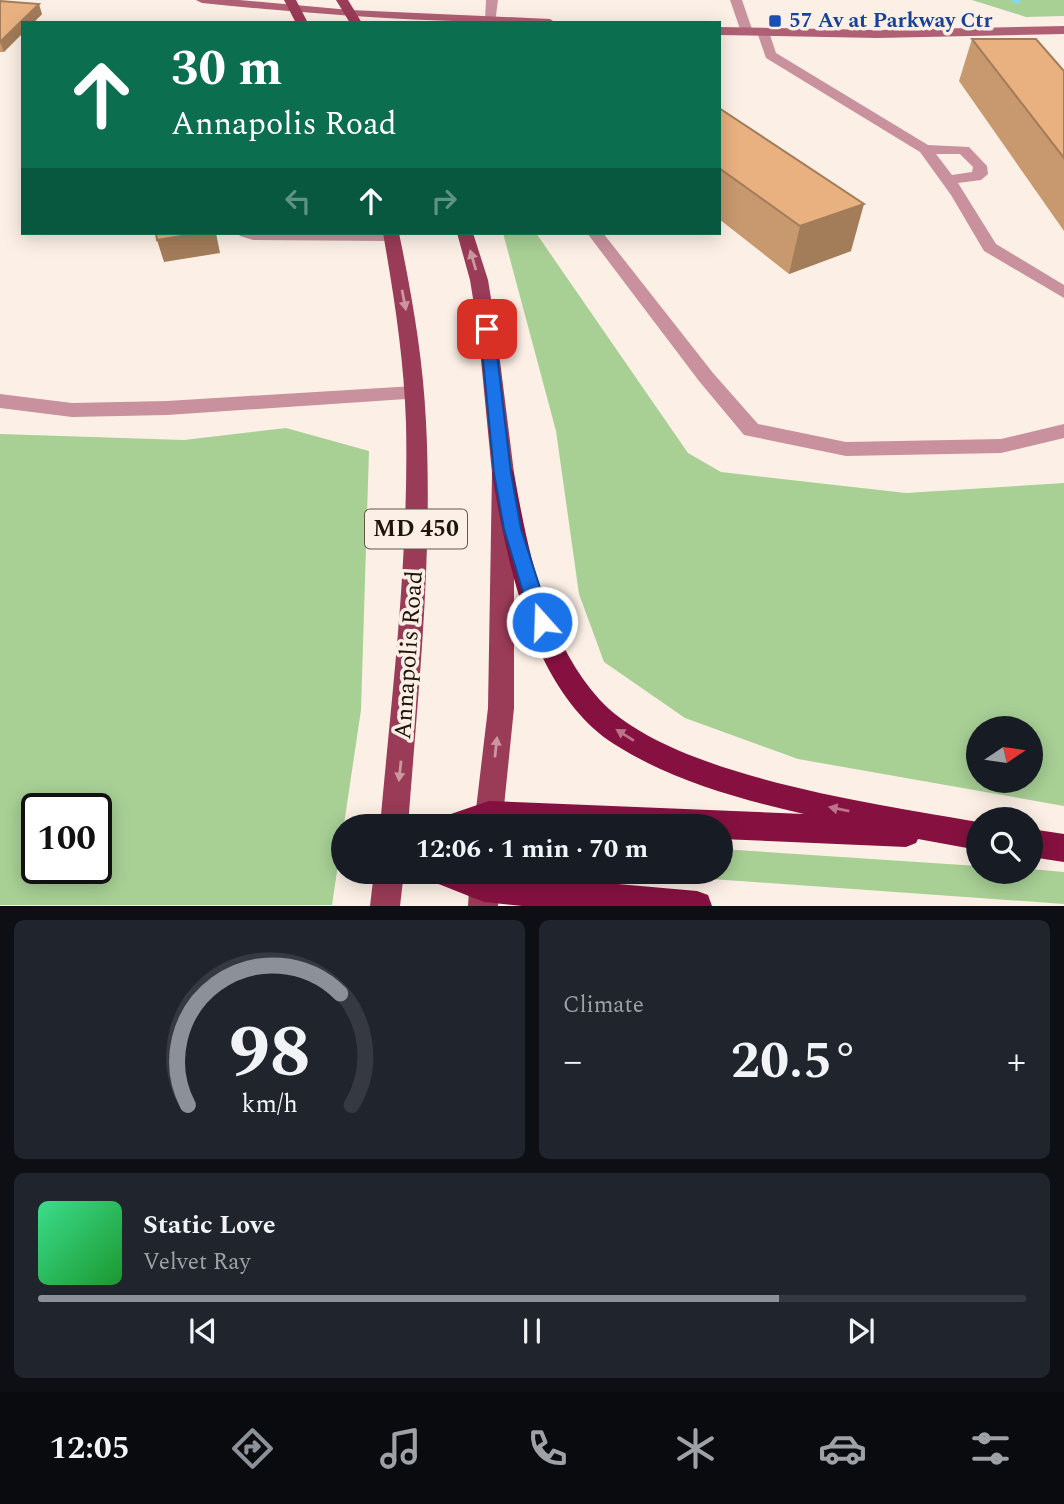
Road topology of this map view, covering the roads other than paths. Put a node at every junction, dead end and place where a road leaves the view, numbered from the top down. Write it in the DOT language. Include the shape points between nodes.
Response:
graph roads {
  1 [pos="202,0"];
  2 [pos="342,0"];
  3 [pos="492,0"];
  4 [pos="736,0"];
  5 [pos="292,3"];
  6 [pos="353,18"];
  7 [pos="491,20"];
  8 [pos="301,21"];
  9 [pos="511,21"];
  10 [pos="1064,30"];
  11 [pos="721,31"];
  12 [pos="747,32"];
  13 [pos="763,32"];
  14 [pos="925,149"];
  15 [pos="948,180"];
  16 [pos="391,235"];
  17 [pos="466,235"];
  18 [pos="603,235"];
  19 [pos="1064,293"];
  20 [pos="414,393"];
  21 [pos="0,401"];
  22 [pos="1064,431"];
  23 [pos="503,473"];
  24 [pos="395,814"];
  25 [pos="489,814"];
  26 [pos="733,828"];
  27 [pos="966,834"];
  28 [pos="966,836"];
  29 [pos="1043,845"];
  30 [pos="1064,848"];
  31 [pos="388,884"];
  32 [pos="484,888"];
  33 [pos="385,905"];
  34 [pos="697,905"];
  1 -- 5 [label="street"];
  2 -- 6 [label="main road"];
  3 -- 7 [label="lane"];
  4 -- 12 [label="lane"];
  5 -- 6 [label="street"];
  5 -- 8 [label="main road"];
  6 -- 7 [label="street"];
  7 -- 9 [label="street"];
  10 -- 13 [label="street"];
  11 -- 12 [label="street"];
  12 -- 13 [label="street"];
  13 -- 14 [label="lane" via="770,55"];
  14 -- 15 [label="lane"];
  14 -- 15 [label="lane" via="964,150 979,166 976,177"];
  15 -- 19 [label="lane" via="990,247"];
  16 -- 20 [label="main road, Annapolis Road / MD 450, one-way" via="407,316"];
  23 -- 17 [label="main road, MD 450, one-way" via="487,329"];
  18 -- 22 [label="lane" via="706,377 751,430 846,449 1001,446"];
  20 -- 21 [label="lane" via="72,410"];
  20 -- 24 [label="main road, Annapolis Road / MD 450, one-way" via="416,566"];
  25 -- 23 [label="main road, MD 450, one-way" via="501,708"];
  27 -- 23 [label="highway, one-way" via="819,805 756,787 672,761 621,734 593,710 551,646 513,529"];
  26 -- 28 [label="highway"];
  29 -- 30 [label="highway"];
  31 -- 33 [label="main road"];
  32 -- 34 [label="highway"];
}
